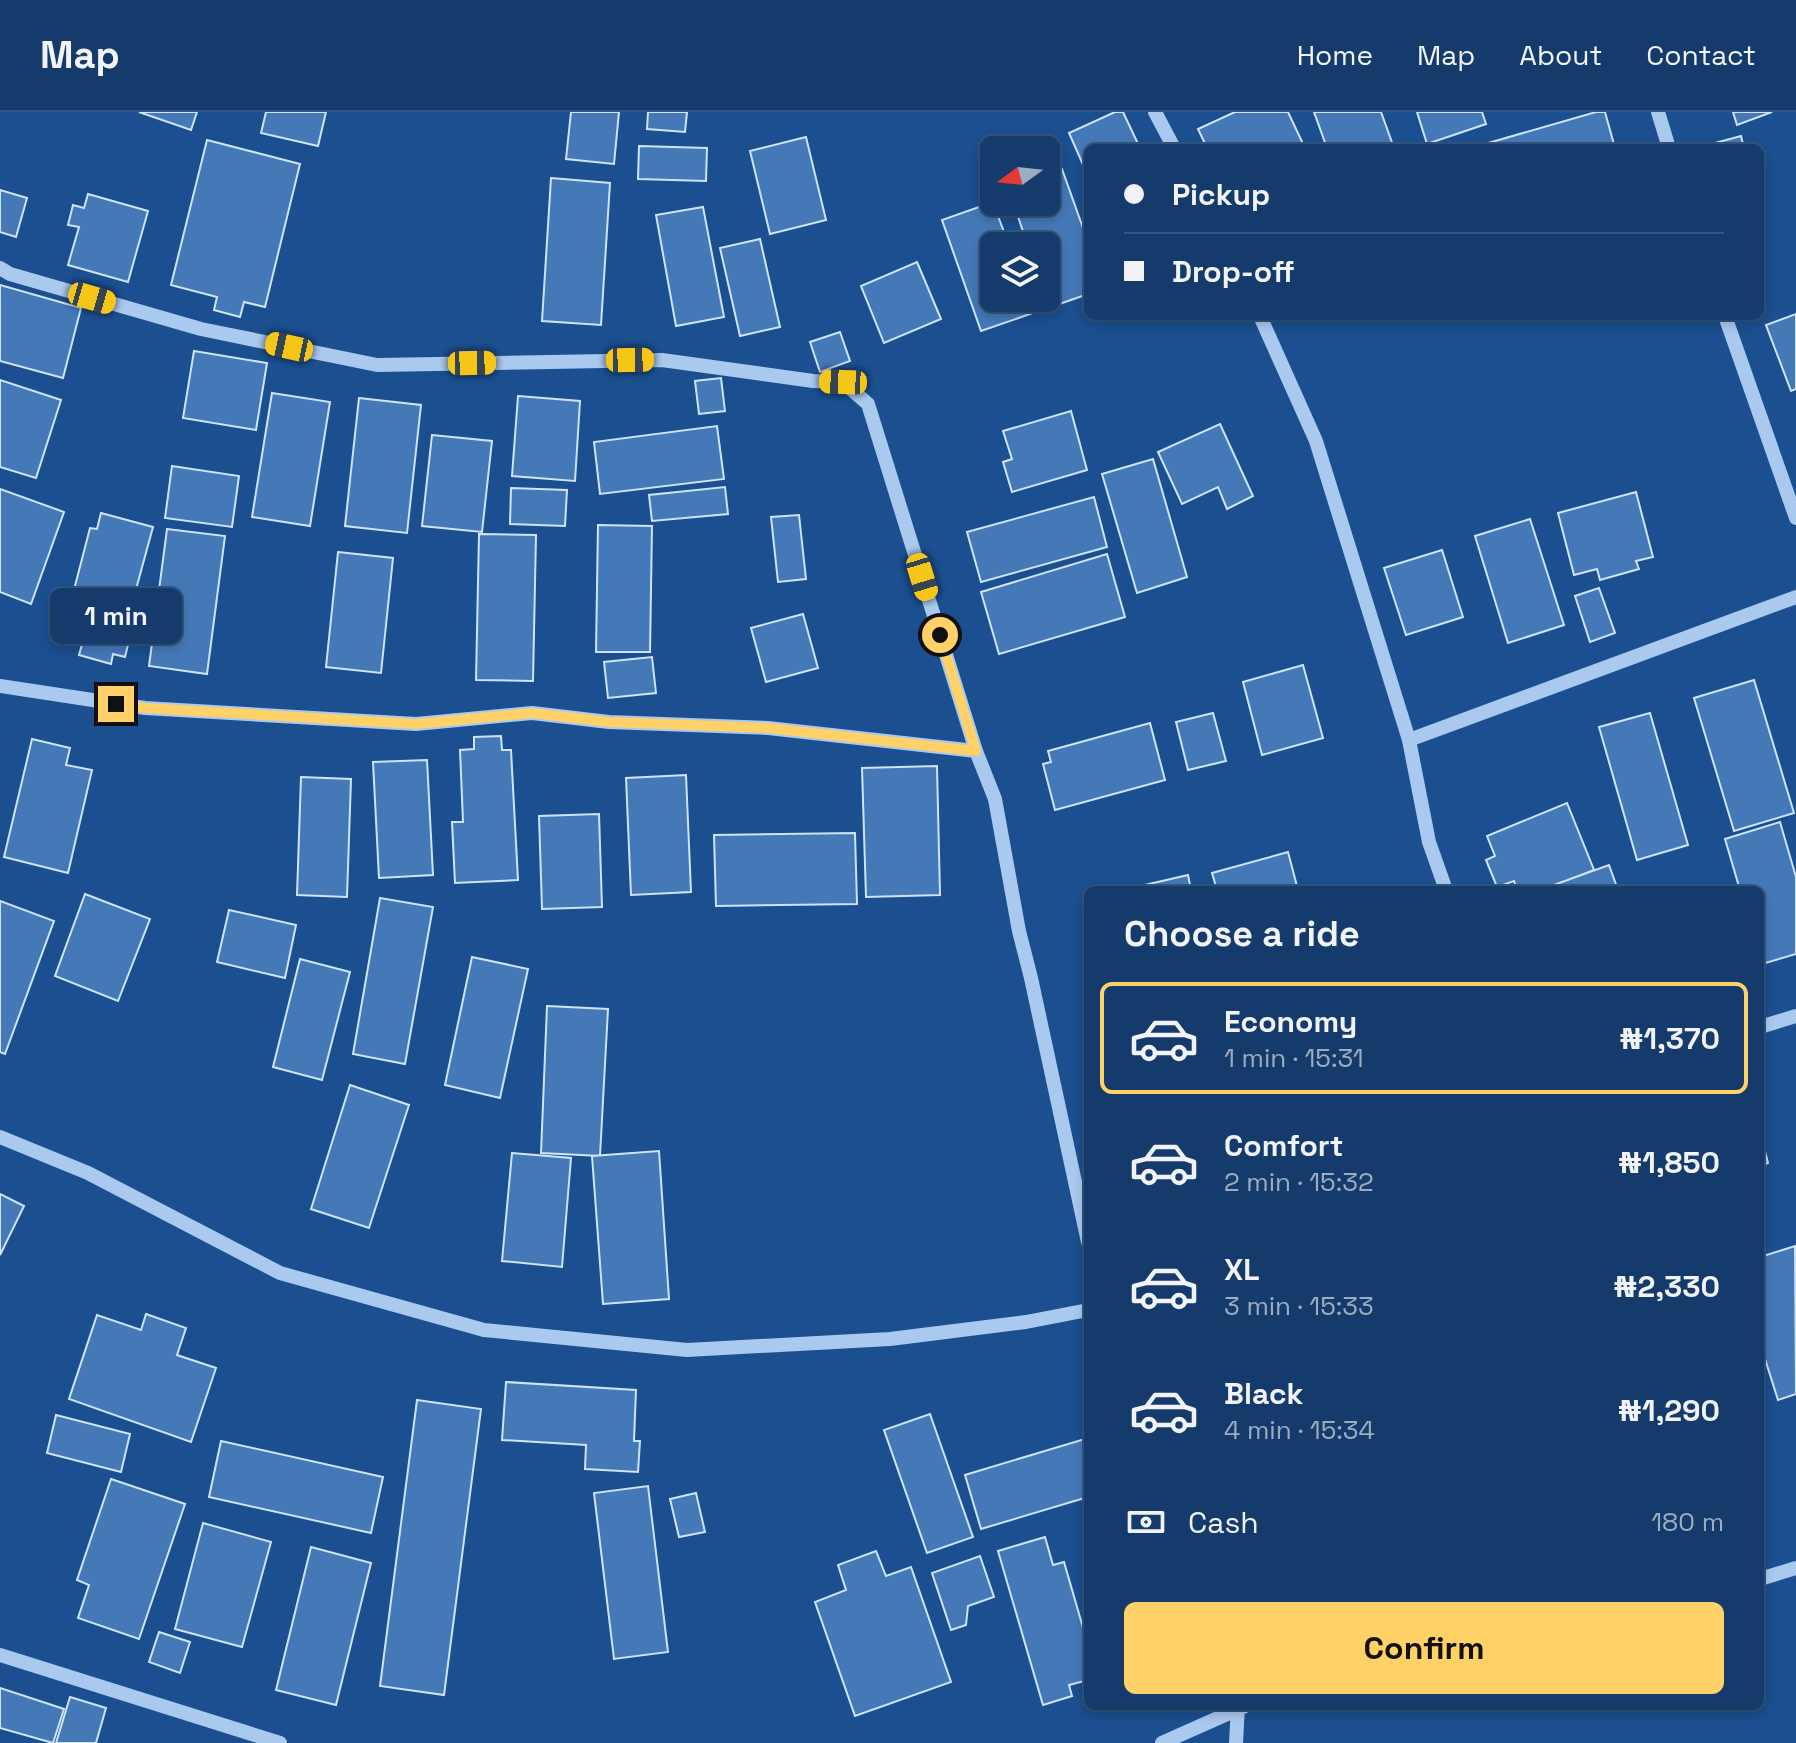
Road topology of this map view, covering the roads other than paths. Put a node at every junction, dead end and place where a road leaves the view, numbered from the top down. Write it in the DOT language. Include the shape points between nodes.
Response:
graph roads {
  1 [pos="1155,112"];
  2 [pos="1658,112"];
  3 [pos="1172,144"];
  4 [pos="1668,144"];
  5 [pos="0,268"];
  6 [pos="1262,320"];
  7 [pos="1726,320"];
  8 [pos="1796,518"];
  9 [pos="1796,597"];
  10 [pos="0,686"];
  11 [pos="1409,740"];
  12 [pos="976,751"];
  13 [pos="1445,886"];
  14 [pos="1796,1016"];
  15 [pos="1764,1026"];
  16 [pos="0,1137"];
  17 [pos="1084,1223"];
  18 [pos="1084,1311"];
  19 [pos="1796,1568"];
  20 [pos="1764,1578"];
  21 [pos="0,1655"];
  22 [pos="1234,1710"];
  23 [pos="1241,1710"];
  24 [pos="280,1743"];
  25 [pos="1162,1743"];
  26 [pos="1236,1743"];
  1 -- 3 [label="street"];
  2 -- 4 [label="street"];
  5 -- 12 [label="street" via="201,329 377,365 662,360 843,382 868,404"];
  6 -- 11 [label="street" via="1316,441"];
  7 -- 8 [label="street"];
  9 -- 11 [label="street"];
  10 -- 12 [label="street" via="145,708 416,724 532,713 609,722 768,728"];
  11 -- 13 [label="street" via="1429,842"];
  12 -- 17 [label="street" via="995,799"];
  14 -- 15 [label="street"];
  16 -- 18 [label="street" via="88,1173 280,1273 484,1330 687,1350 890,1339"];
  19 -- 20 [label="street"];
  21 -- 24 [label="street"];
  22 -- 25 [label="street"];
  23 -- 26 [label="street"];
}
